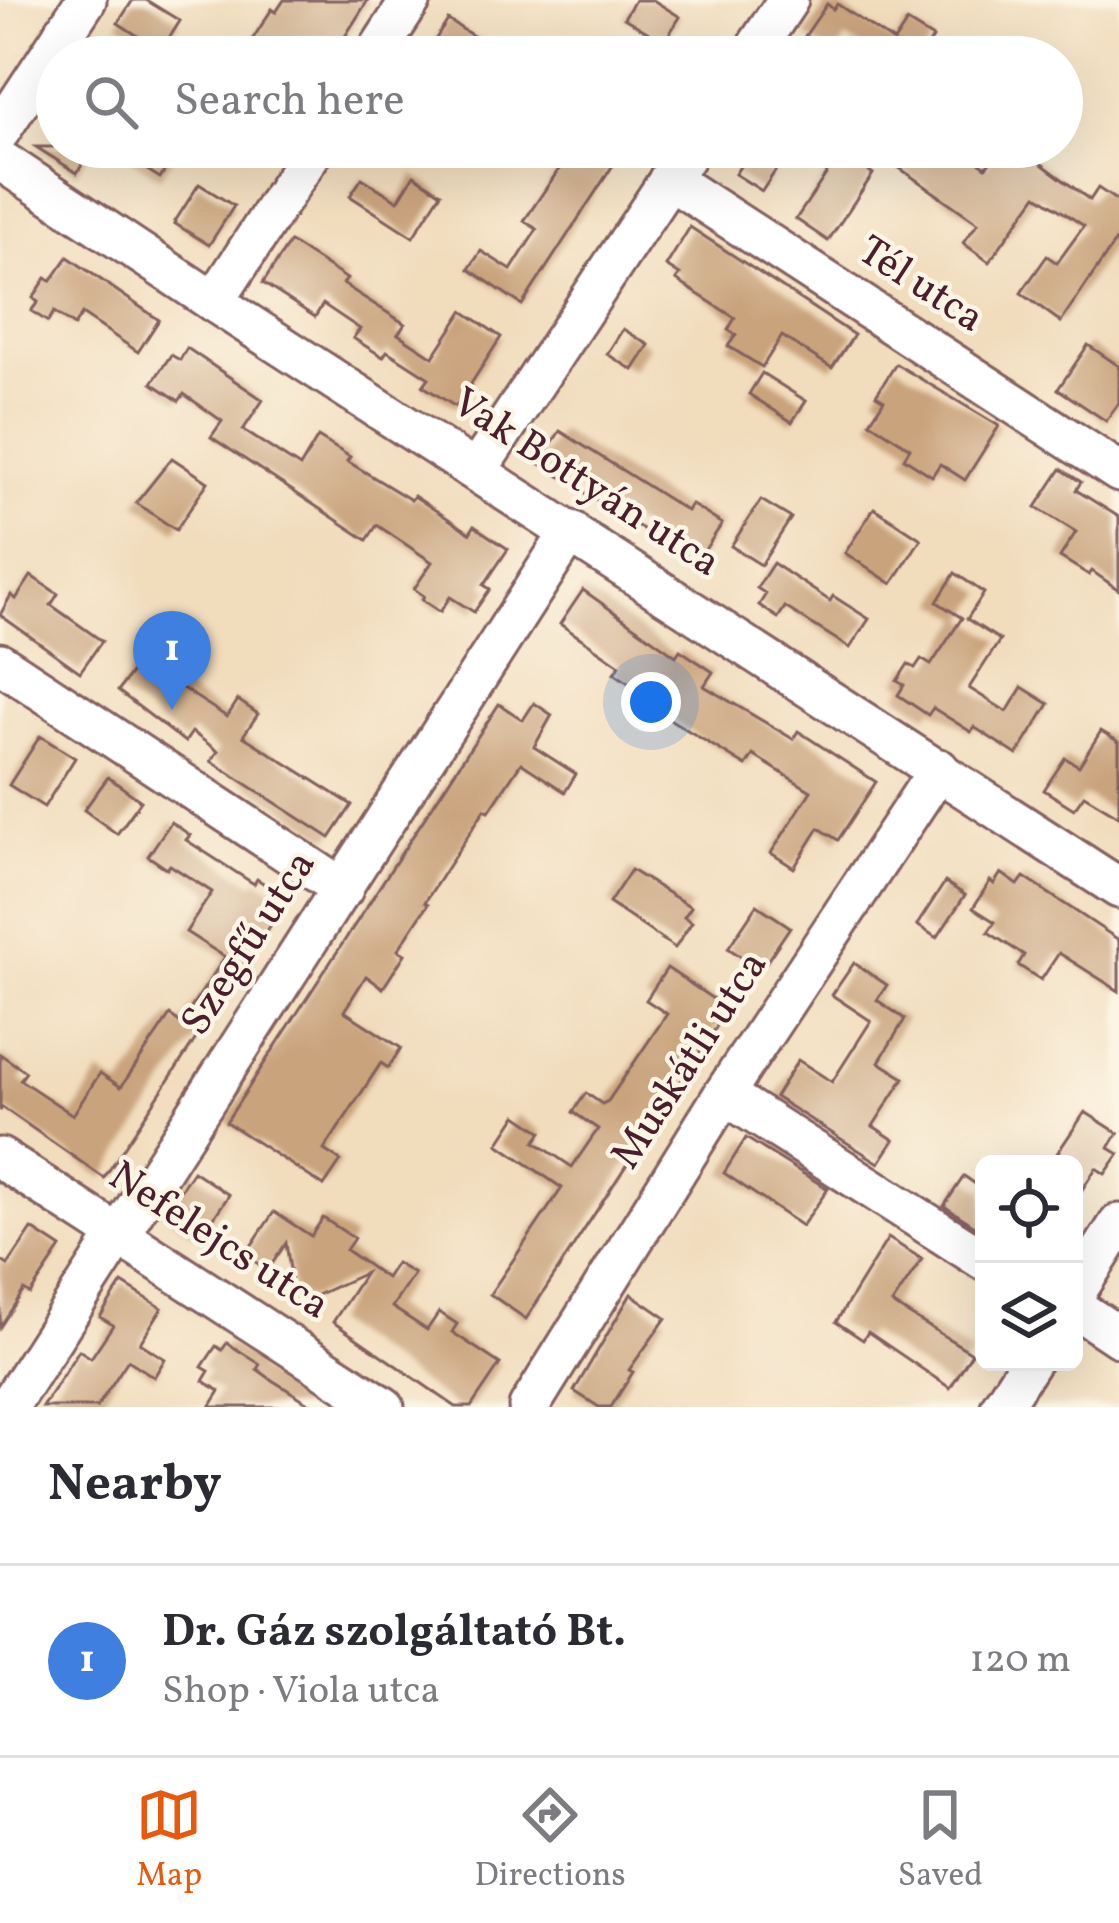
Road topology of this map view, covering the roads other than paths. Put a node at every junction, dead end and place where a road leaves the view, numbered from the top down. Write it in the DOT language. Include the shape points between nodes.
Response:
graph roads {
  1 [pos="86,0"];
  2 [pos="411,0"];
  3 [pos="788,0"];
  4 [pos="62,36"];
  5 [pos="388,36"];
  6 [pos="764,36"];
  7 [pos="36,76"];
  8 [pos="0,131"];
  9 [pos="0,160"];
  10 [pos="301,168"];
  11 [pos="677,168"];
  12 [pos="687,168"];
  13 [pos="214,302"];
  14 [pos="477,470"];
  15 [pos="1119,472"];
  16 [pos="571,532"];
  17 [pos="0,663"];
  18 [pos="939,769"];
  19 [pos="1119,888"];
  20 [pos="343,889"];
  21 [pos="724,1094"];
  22 [pos="0,1158"];
  23 [pos="1119,1225"];
  24 [pos="119,1235"];
  25 [pos="975,1254"];
  26 [pos="1083,1280"];
  27 [pos="1083,1313"];
  28 [pos="1119,1337"];
  29 [pos="1024,1371"];
  30 [pos="8,1407"];
  31 [pos="384,1407"];
  32 [pos="529,1407"];
  33 [pos="1001,1407"];
  1 -- 4 [label="street"];
  2 -- 5 [label="street"];
  3 -- 6 [label="street"];
  7 -- 8 [label="street"];
  9 -- 13 [label="street, Vak Bottyán utca"];
  10 -- 13 [label="street"];
  11 -- 14 [label="street"];
  12 -- 15 [label="street, Tél utca"];
  13 -- 14 [label="street, Vak Bottyán utca"];
  14 -- 16 [label="street, Vak Bottyán utca"];
  16 -- 18 [label="street, Vak Bottyán utca"];
  16 -- 20 [label="street, Szegfű utca"];
  17 -- 20 [label="street"];
  18 -- 19 [label="street, Vak Bottyán utca"];
  18 -- 21 [label="street, Muskátli utca"];
  20 -- 24 [label="street, Szegfű utca"];
  21 -- 25 [label="street"];
  21 -- 32 [label="street, Muskátli utca"];
  22 -- 24 [label="street, Nefelejcs utca"];
  23 -- 26 [label="street"];
  24 -- 30 [label="street, Szegfű utca"];
  24 -- 31 [label="street, Nefelejcs utca"];
  27 -- 28 [label="street"];
  29 -- 33 [label="street"];
}
